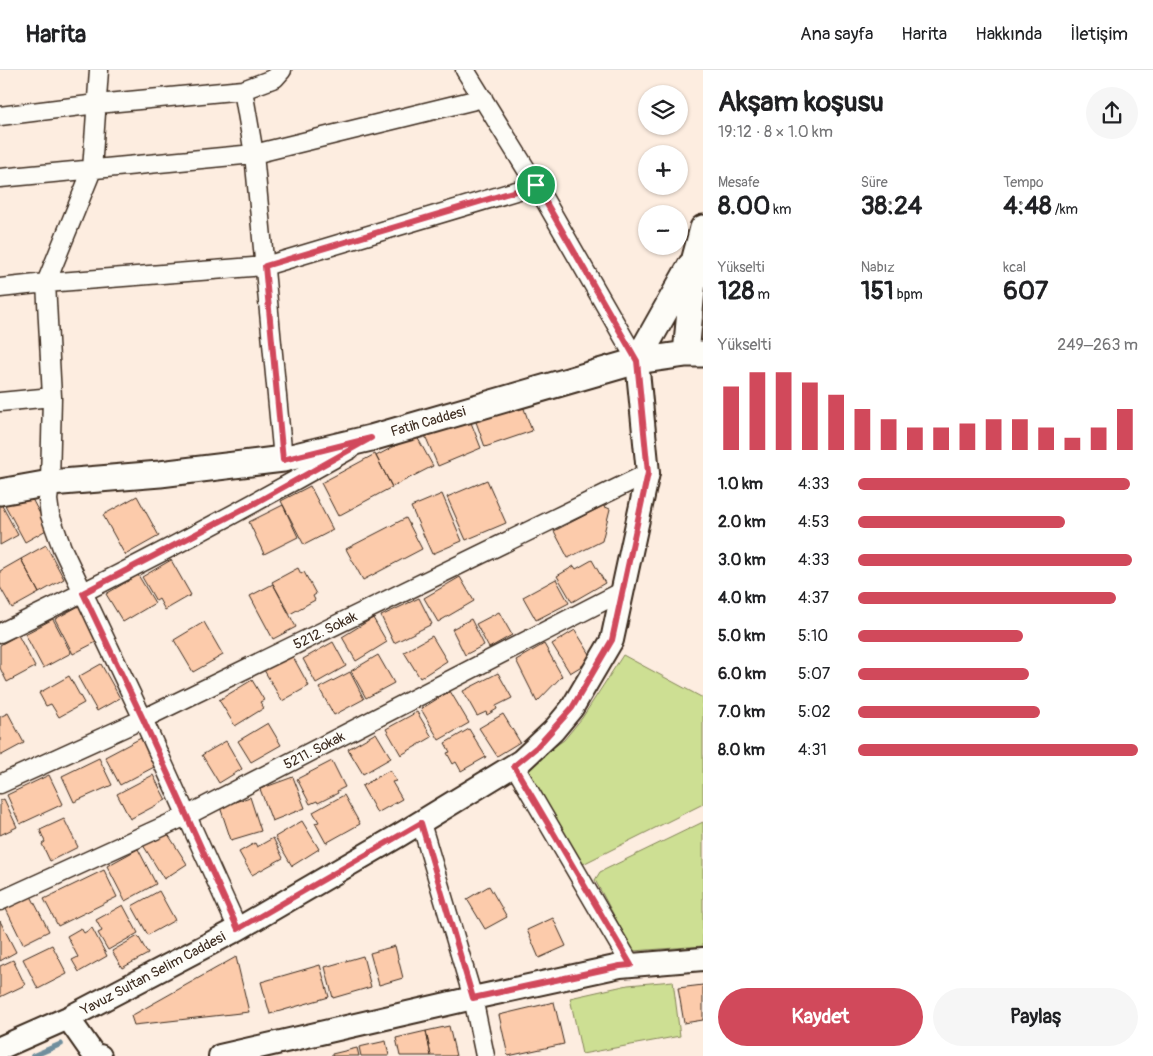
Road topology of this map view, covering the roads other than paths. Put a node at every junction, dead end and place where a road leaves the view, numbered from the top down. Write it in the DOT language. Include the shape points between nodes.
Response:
graph roads {
  1 [pos="99,70"];
  2 [pos="282,70"];
  3 [pos="465,70"];
  4 [pos="243,90"];
  5 [pos="483,98"];
  6 [pos="98,104"];
  7 [pos="0,116"];
  8 [pos="254,154"];
  9 [pos="92,170"];
  10 [pos="0,178"];
  11 [pos="536,185"];
  12 [pos="703,228"];
  13 [pos="695,258"];
  14 [pos="265,266"];
  15 [pos="46,282"];
  16 [pos="0,288"];
  17 [pos="703,323"];
  18 [pos="696,354"];
  19 [pos="637,361"];
  20 [pos="52,397"];
  21 [pos="0,402"];
  22 [pos="371,438"];
  23 [pos="283,460"];
  24 [pos="648,473"];
  25 [pos="50,483"];
  26 [pos="0,492"];
  27 [pos="623,591"];
  28 [pos="83,593"];
  29 [pos="0,633"];
  30 [pos="143,719"];
  31 [pos="514,766"];
  32 [pos="0,784"];
  33 [pos="186,816"];
  34 [pos="421,823"];
  35 [pos="0,900"];
  36 [pos="238,929"];
  37 [pos="703,959"];
  38 [pos="631,965"];
  39 [pos="473,998"];
  40 [pos="68,1018"];
  41 [pos="0,1048"];
  42 [pos="96,1056"];
  43 [pos="220,1056"];
  44 [pos="485,1056"];
  1 -- 6 [label="street"];
  2 -- 4 [label="street" via="275,78"];
  3 -- 5 [label="street"];
  4 -- 6 [label="street"];
  4 -- 8 [label="street"];
  5 -- 8 [label="street"];
  5 -- 11 [label="street"];
  6 -- 7 [label="street"];
  6 -- 9 [label="street"];
  8 -- 9 [label="street"];
  8 -- 14 [label="street"];
  9 -- 10 [label="street"];
  9 -- 15 [label="street"];
  11 -- 14 [label="street"];
  11 -- 19 [label="street"];
  12 -- 13 [label="main road"];
  13 -- 18 [label="main road"];
  13 -- 19 [label="main road"];
  14 -- 15 [label="street"];
  14 -- 23 [label="street"];
  15 -- 16 [label="street"];
  15 -- 20 [label="street"];
  17 -- 18 [label="main road"];
  18 -- 19 [label="main road, Fatih Caddesi"];
  19 -- 22 [label="main road, Fatih Caddesi"];
  19 -- 24 [label="street, Yavuz Sultan Selim Caddesi"];
  20 -- 21 [label="street"];
  20 -- 25 [label="street"];
  22 -- 23 [label="main road, Fatih Caddesi"];
  22 -- 28 [label="street"];
  23 -- 25 [label="main road, Fatih Caddesi"];
  24 -- 27 [label="street, Yavuz Sultan Selim Caddesi"];
  24 -- 30 [label="street, 5212. Sokak"];
  25 -- 26 [label="main road, Fatih Caddesi"];
  25 -- 28 [label="street" via="48,500 55,532"];
  27 -- 31 [label="street, Yavuz Sultan Selim Caddesi" via="612,640 589,682 553,731"];
  27 -- 33 [label="street, 5211. Sokak"];
  28 -- 29 [label="street"];
  28 -- 30 [label="street"];
  30 -- 32 [label="street, 5212. Sokak"];
  30 -- 33 [label="street"];
  31 -- 34 [label="street, Yavuz Sultan Selim Caddesi"];
  31 -- 38 [label="street"];
  33 -- 35 [label="street, 5211. Sokak"];
  33 -- 36 [label="street"];
  34 -- 36 [label="street, Yavuz Sultan Selim Caddesi"];
  34 -- 39 [label="street"];
  36 -- 40 [label="street, Yavuz Sultan Selim Caddesi"];
  37 -- 38 [label="street"];
  38 -- 39 [label="street"];
  39 -- 43 [label="street"];
  39 -- 44 [label="street"];
  40 -- 41 [label="street, Yavuz Sultan Selim Caddesi"];
  40 -- 42 [label="street"];
}
